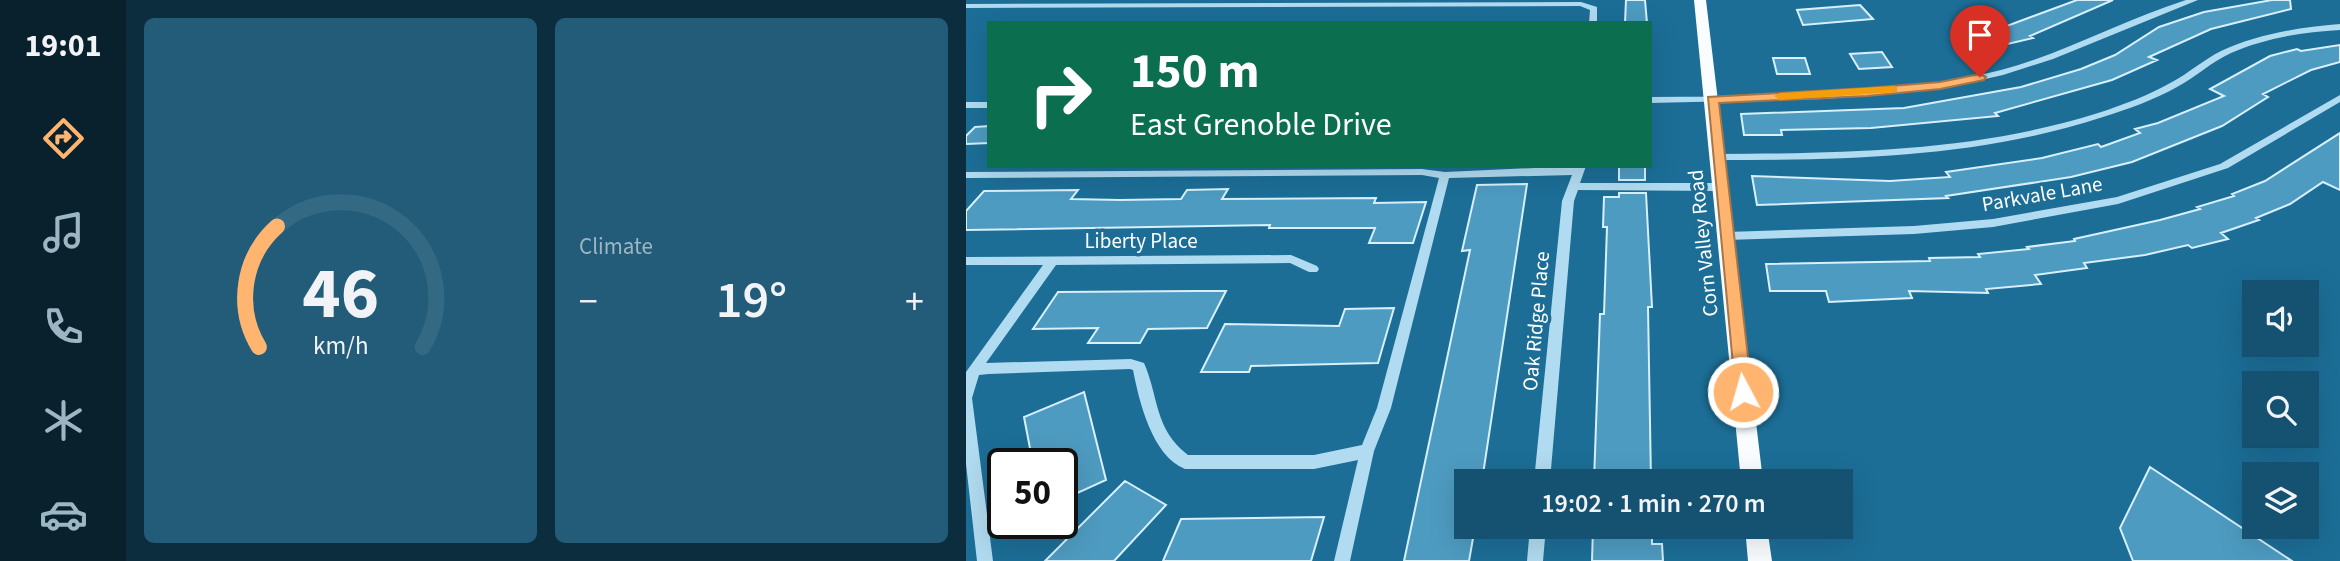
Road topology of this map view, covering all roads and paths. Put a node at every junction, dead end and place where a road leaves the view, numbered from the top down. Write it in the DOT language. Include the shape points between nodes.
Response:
graph roads {
  1 [pos="1700,0"];
  2 [pos="2194,0"];
  3 [pos="966,6"];
  4 [pos="1593,21"];
  5 [pos="2340,27"];
  6 [pos="2340,98"];
  7 [pos="1652,100"];
  8 [pos="1712,100"];
  9 [pos="966,104"];
  10 [pos="987,104"];
  11 [pos="1718,158"];
  12 [pos="1580,168"];
  13 [pos="966,175"];
  14 [pos="1445,175"];
  15 [pos="1574,186"];
  16 [pos="1721,187"];
  17 [pos="1727,236"];
  18 [pos="966,261"];
  19 [pos="1052,261"];
  20 [pos="1313,269"];
  21 [pos="973,371"];
  22 [pos="966,395"];
  23 [pos="966,401"];
  24 [pos="1367,451"];
  25 [pos="1543,469"];
  26 [pos="1751,469"];
  27 [pos="1537,539"];
  28 [pos="1757,539"];
  29 [pos="985,561"];
  30 [pos="1342,561"];
  31 [pos="1535,561"];
  32 [pos="1760,561"];
  1 -- 8 [label="main road, Corn Valley Road"];
  2 -- 8 [label="street" via="2146,16 2051,59 1940,86"];
  3 -- 4 [label="street" via="1581,4 1594,9"];
  5 -- 11 [label="street" via="2295,33 2226,52 2172,85 2116,110 2029,134 1870,155"];
  6 -- 17 [label="street, Parkvale Lane" via="2224,166 2118,200 1993,223"];
  7 -- 8 [label="street"];
  8 -- 11 [label="main road, Corn Valley Road"];
  9 -- 10 [label="street"];
  11 -- 16 [label="main road, Corn Valley Road"];
  12 -- 14 [label="street"];
  12 -- 15 [label="street, Oak Ridge Place"];
  13 -- 14 [label="street"];
  14 -- 24 [label="street" via="1384,408"];
  15 -- 16 [label="street"];
  15 -- 25 [label="street, Oak Ridge Place" via="1568,201"];
  16 -- 17 [label="main road, Corn Valley Road"];
  17 -- 26 [label="main road, Corn Valley Road"];
  18 -- 19 [label="street, Liberty Place"];
  19 -- 20 [label="street, Liberty Place" via="1291,259"];
  19 -- 21 [label="street"];
  21 -- 22 [label="street"];
  21 -- 24 [label="street" via="1139,367 1162,440 1185,462 1314,462"];
  23 -- 29 [label="street"];
  24 -- 30 [label="lane"];
  27 -- 31 [label="street"];
  28 -- 32 [label="main road"];
}
